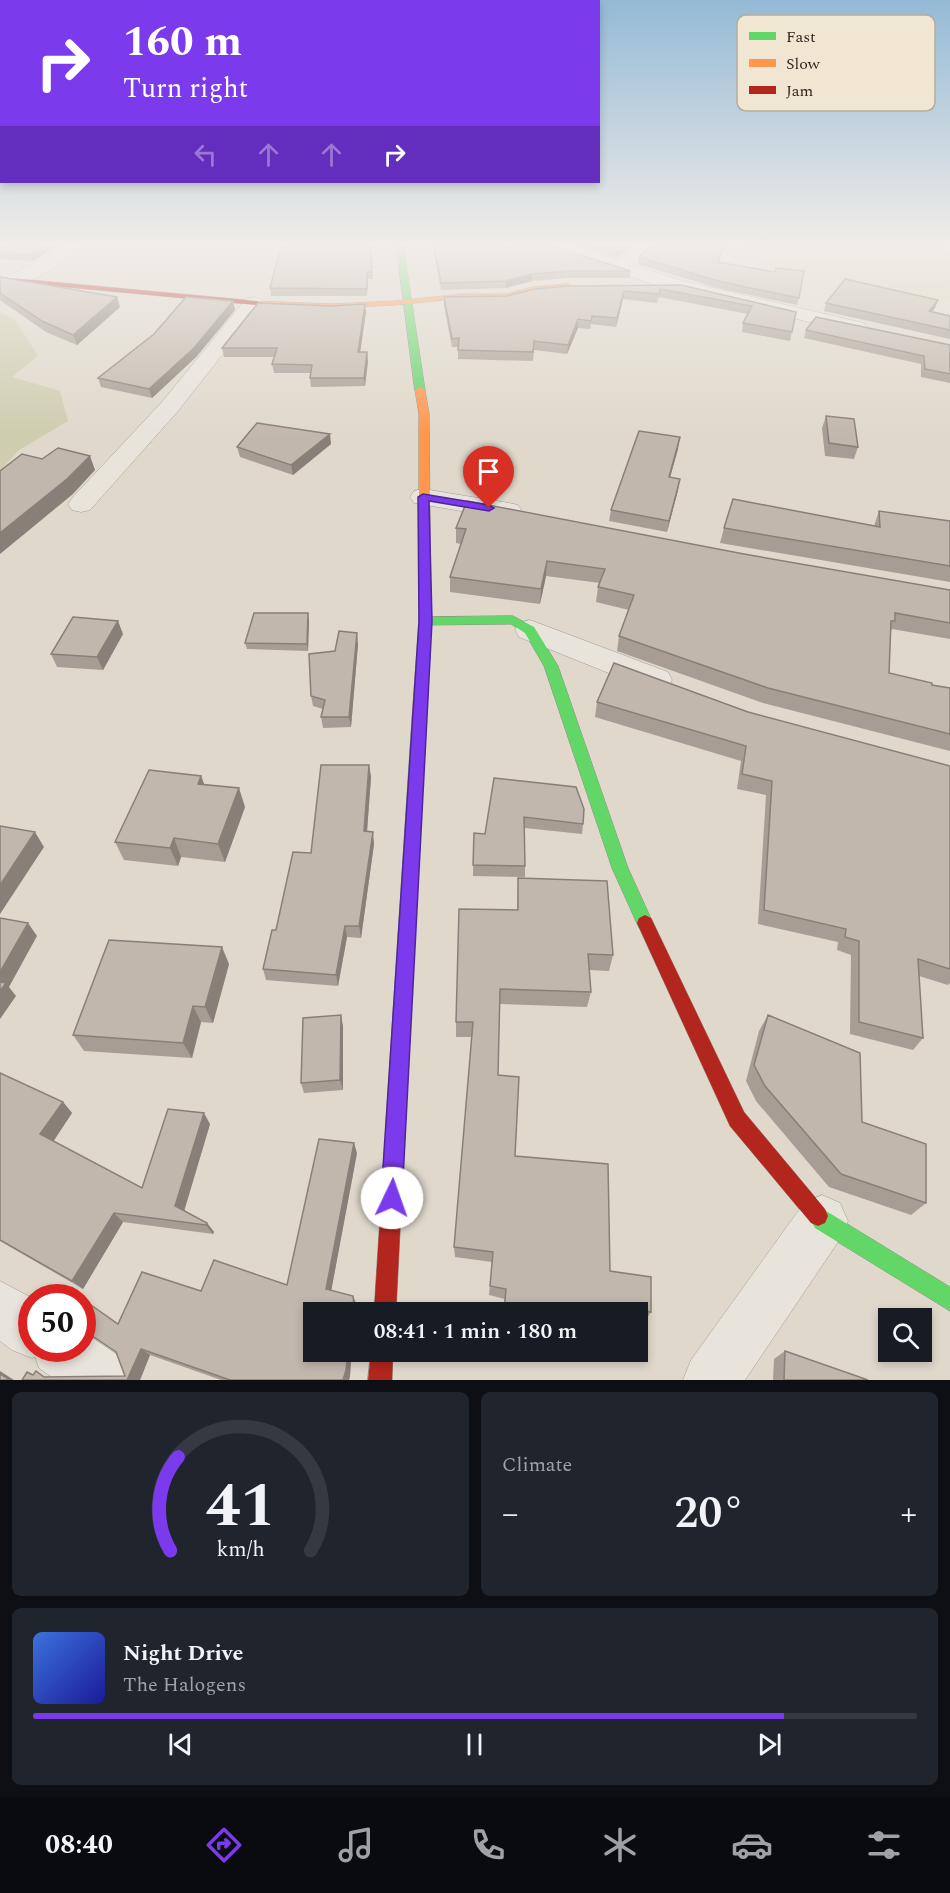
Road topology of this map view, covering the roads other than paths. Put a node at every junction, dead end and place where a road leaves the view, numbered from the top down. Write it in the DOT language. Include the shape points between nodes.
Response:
graph roads {
  1 [pos="250,307"];
  2 [pos="410,307"];
  3 [pos="772,307"];
  4 [pos="876,331"];
  5 [pos="423,497"];
  6 [pos="81,504"];
  7 [pos="533,516"];
  8 [pos="425,621"];
  9 [pos="530,630"];
  10 [pos="681,689"];
  11 [pos="822,1221"];
  12 [pos="950,1300"];
  13 [pos="386,1302"];
  14 [pos="0,1308"];
  15 [pos="18,1320"];
  16 [pos="79,1362"];
  17 [pos="382,1362"];
  18 [pos="105,1380"];
  19 [pos="381,1380"];
  20 [pos="711,1380"];
  1 -- 6 [label="street" via="132,453"];
  2 -- 5 [label="street" via="424,414"];
  3 -- 4 [label="street"];
  5 -- 7 [label="street"];
  5 -- 8 [label="street"];
  8 -- 9 [label="street" via="513,620"];
  8 -- 13 [label="street"];
  9 -- 10 [label="street"];
  9 -- 11 [label="street" via="552,666 620,868 737,1119"];
  11 -- 12 [label="street"];
  11 -- 20 [label="street"];
  14 -- 15 [label="street"];
  16 -- 18 [label="street"];
  17 -- 19 [label="street"];
}
